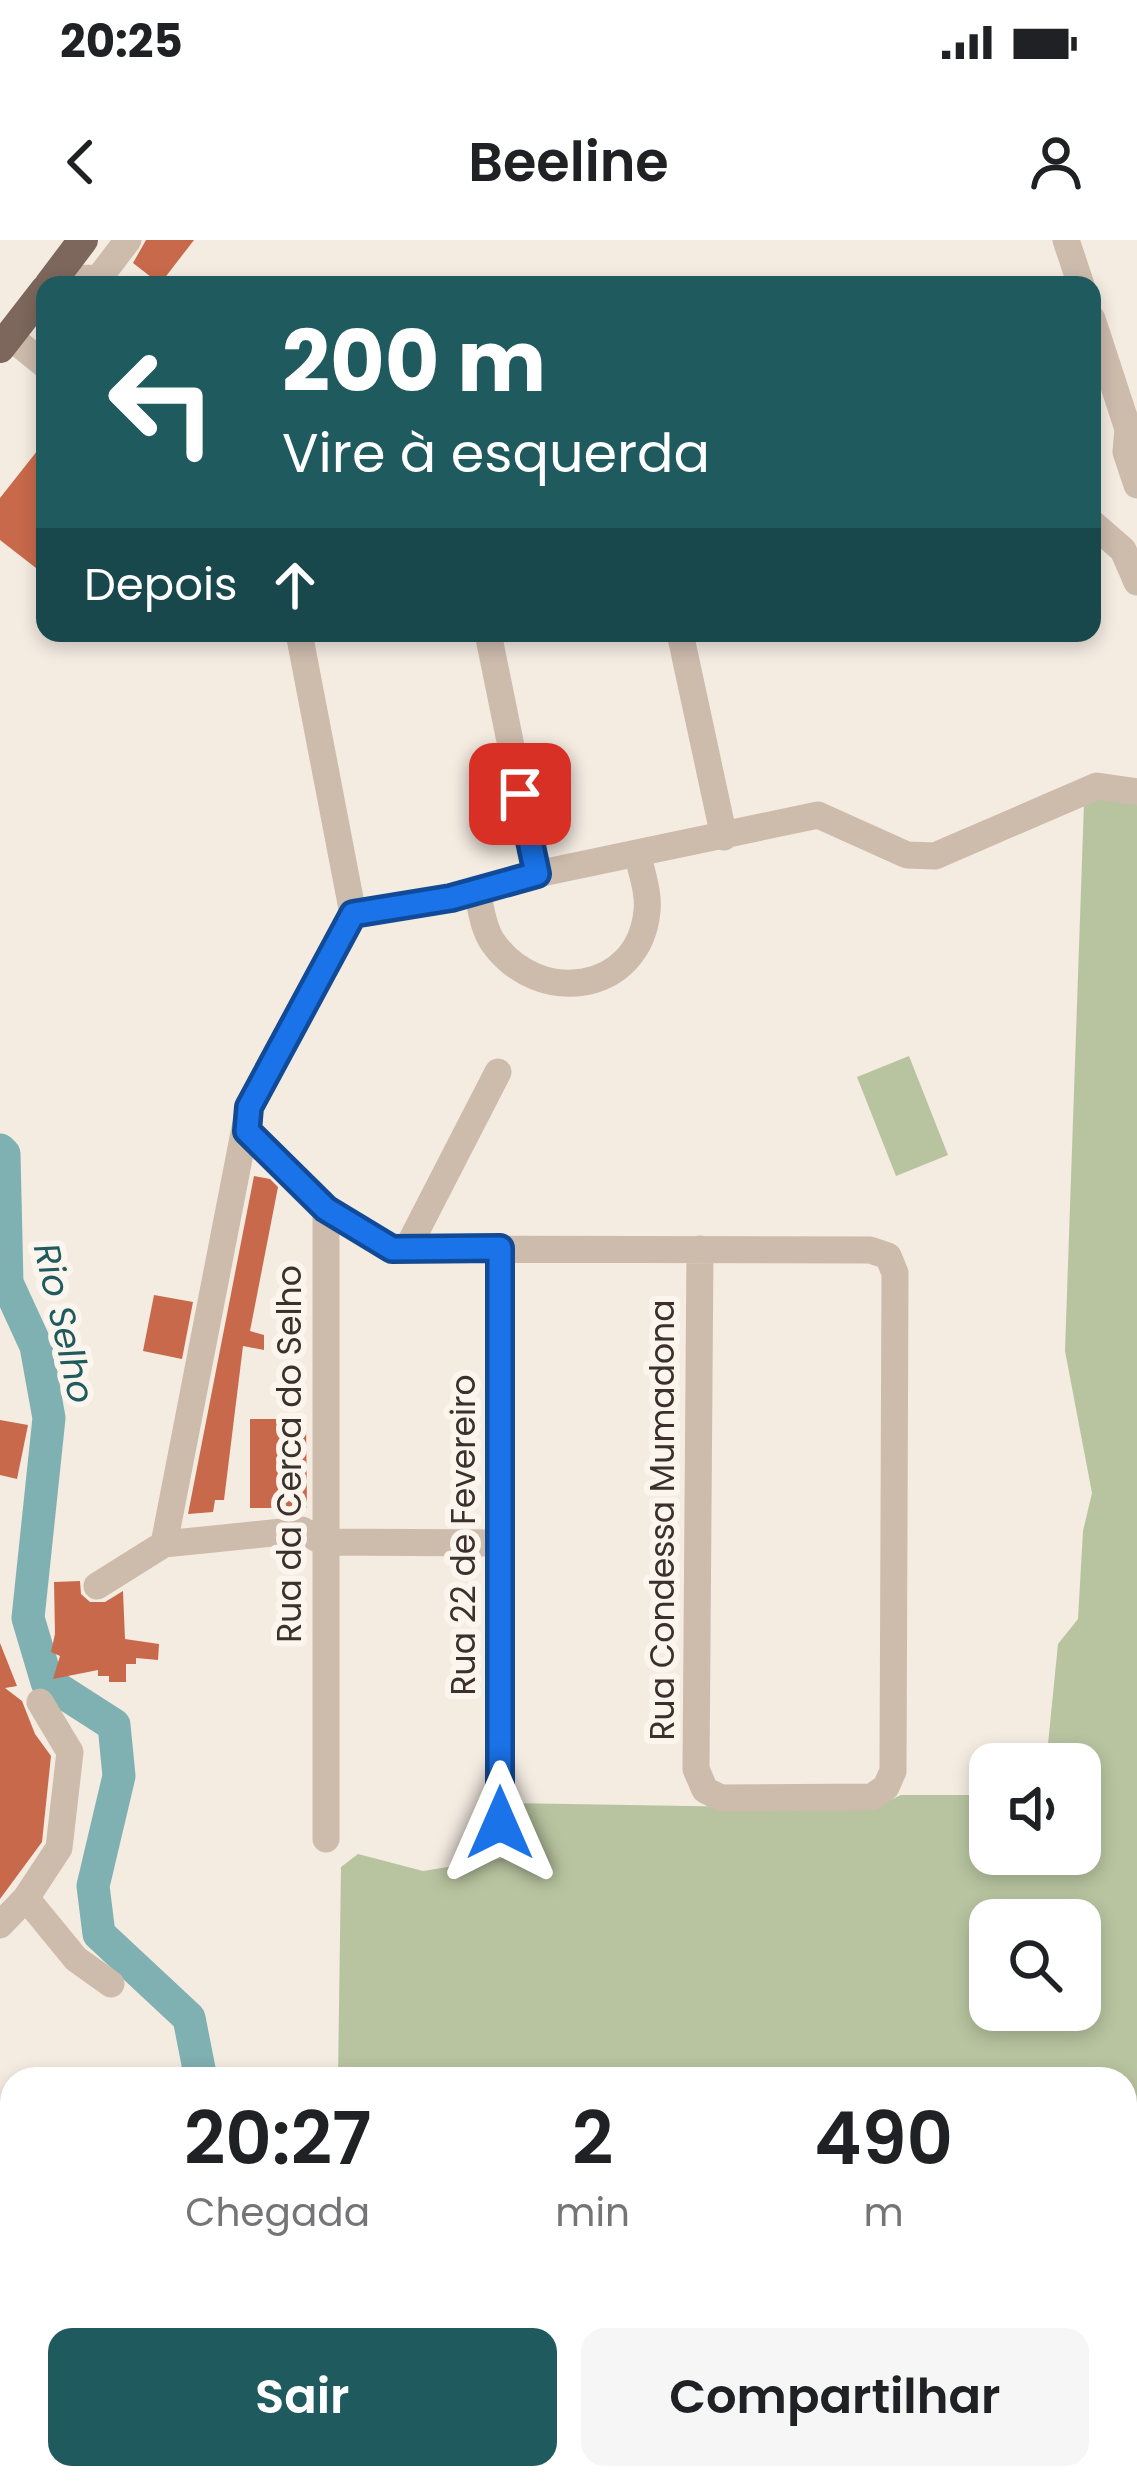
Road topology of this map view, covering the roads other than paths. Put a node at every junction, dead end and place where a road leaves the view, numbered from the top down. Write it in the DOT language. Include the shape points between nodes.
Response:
graph roads {
  1 [pos="83,240"];
  2 [pos="128,240"];
  3 [pos="1066,240"];
  4 [pos="55,276"];
  5 [pos="101,276"];
  6 [pos="1078,276"];
  7 [pos="36,301"];
  8 [pos="5,342"];
  9 [pos="1101,347"];
  10 [pos="36,360"];
  11 [pos="1136,485"];
  12 [pos="1101,531"];
  13 [pos="1137,582"];
  14 [pos="301,642"];
  15 [pos="490,642"];
  16 [pos="682,642"];
  17 [pos="1137,792"];
  18 [pos="724,837"];
  19 [pos="638,856"];
  20 [pos="537,874"];
  21 [pos="477,891"];
  22 [pos="353,914"];
  23 [pos="498,1072"];
  24 [pos="247,1131"];
  25 [pos="326,1209"];
  26 [pos="500,1248"];
  27 [pos="407,1249"];
  28 [pos="700,1249"];
  29 [pos="323,1542"];
  30 [pos="499,1543"];
  31 [pos="164,1544"];
  32 [pos="97,1586"];
  33 [pos="40,1702"];
  34 [pos="500,1823"];
  35 [pos="326,1839"];
  36 [pos="26,1898"];
  37 [pos="0,1925"];
  38 [pos="111,1984"];
  1 -- 4 [label="main road"];
  2 -- 5 [label="street"];
  3 -- 6 [label="street"];
  7 -- 8 [label="main road"];
  8 -- 10 [label="street"];
  9 -- 11 [label="street" via="1128,429"];
  12 -- 13 [label="street" via="1123,550"];
  14 -- 22 [label="street"];
  15 -- 20 [label="street"];
  16 -- 18 [label="street"];
  17 -- 18 [label="street" via="1096,786 935,856 908,855 818,815"];
  18 -- 19 [label="street"];
  19 -- 20 [label="street"];
  19 -- 21 [label="street" via="647,896 643,932 624,960 579,984 544,982 516,966 487,932"];
  20 -- 21 [label="street"];
  21 -- 22 [label="street"];
  22 -- 24 [label="street" via="249,1107"];
  23 -- 27 [label="street"];
  24 -- 25 [label="street"];
  24 -- 31 [label="street"];
  25 -- 27 [label="street" via="392,1249"];
  25 -- 29 [label="street, Rua da Cerca do Selho"];
  26 -- 27 [label="street"];
  26 -- 28 [label="street"];
  26 -- 30 [label="street, Rua 22 de Fevereiro"];
  28 -- 28 [label="street, Rua Condessa Mumadona" via="696,1769 705,1790 721,1798 872,1797 893,1771 895,1273 888,1256 870,1250"];
  29 -- 30 [label="street"];
  29 -- 31 [label="street" via="302,1530"];
  29 -- 35 [label="street, Rua da Cerca do Selho"];
  30 -- 34 [label="street, Rua 22 de Fevereiro"];
  31 -- 32 [label="street"];
  33 -- 36 [label="street" via="70,1752 59,1848"];
  36 -- 37 [label="street"];
  36 -- 38 [label="street" via="76,1959"];
}
